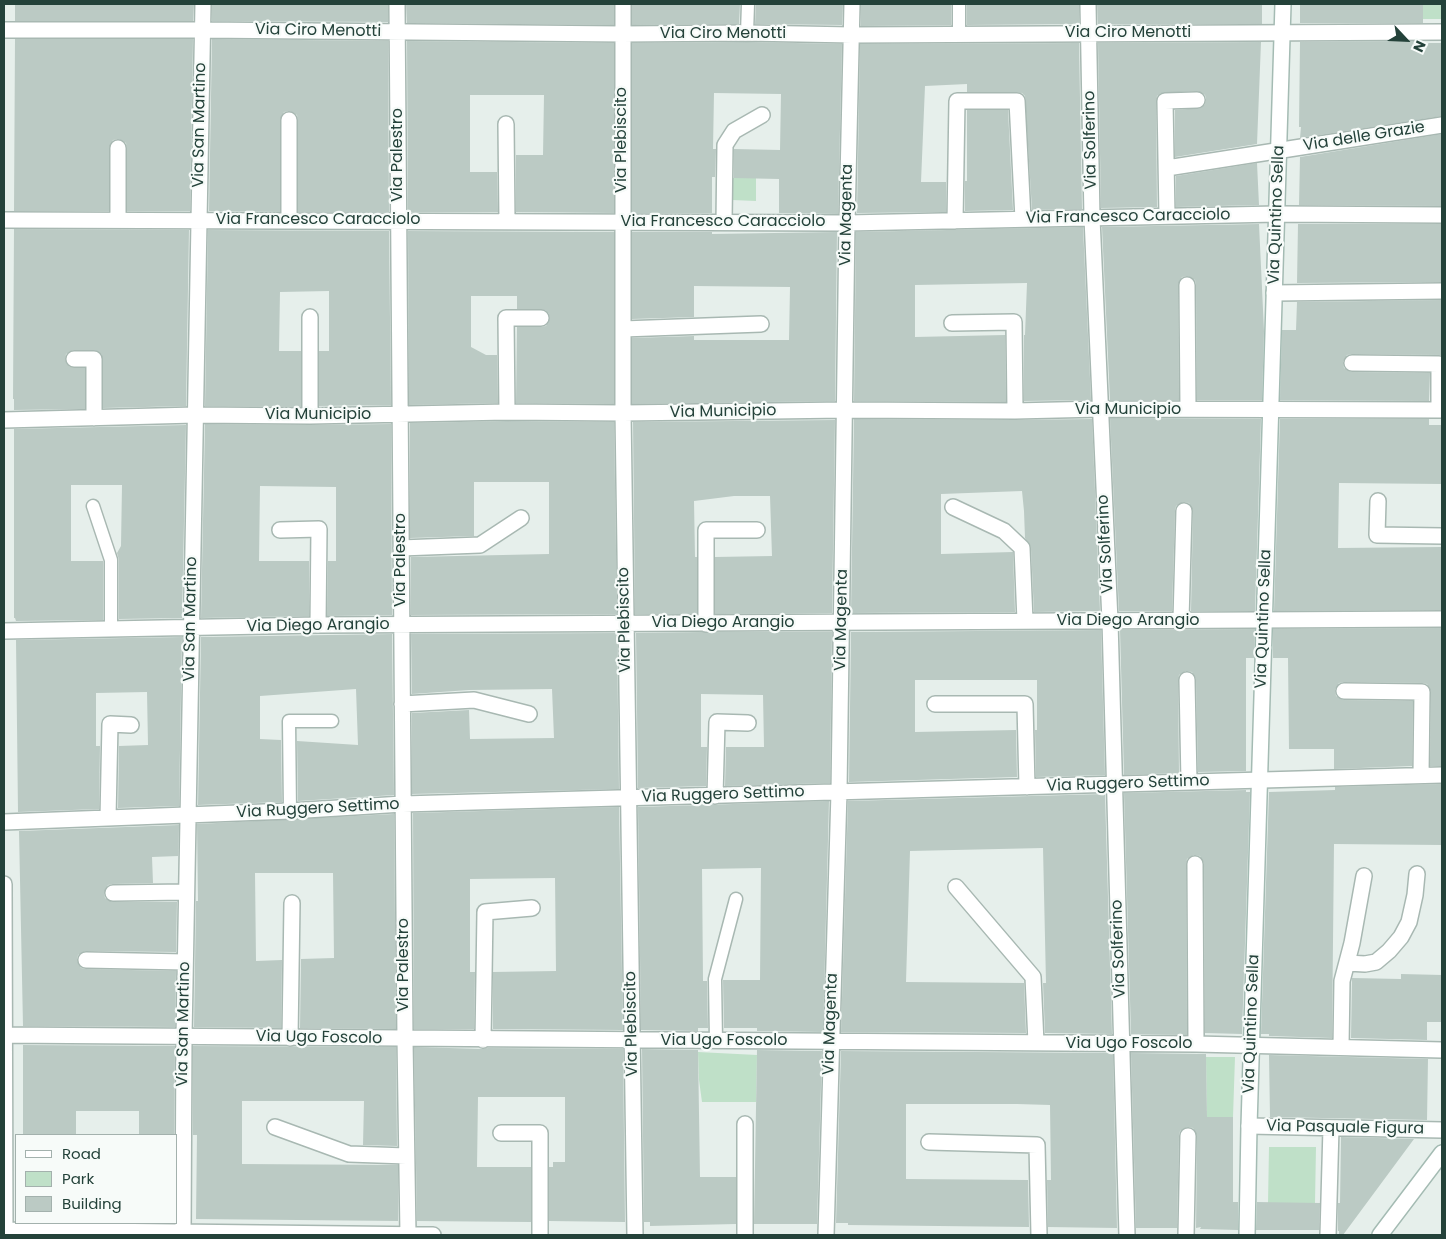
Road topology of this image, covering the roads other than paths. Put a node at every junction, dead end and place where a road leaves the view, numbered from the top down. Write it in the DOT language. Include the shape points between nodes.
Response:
graph roads {
  1 [pos="203,4"];
  2 [pos="397,4"];
  3 [pos="623,4"];
  4 [pos="748,4"];
  5 [pos="852,4"];
  6 [pos="959,4"];
  7 [pos="1088,4"];
  8 [pos="1283,4"];
  9 [pos="4,30"];
  10 [pos="202,30"];
  11 [pos="397,32"];
  12 [pos="1282,32"];
  13 [pos="1442,32"];
  14 [pos="747,33"];
  15 [pos="1089,33"];
  16 [pos="622,34"];
  17 [pos="959,34"];
  18 [pos="852,35"];
  19 [pos="1197,100"];
  20 [pos="762,115"];
  21 [pos="289,120"];
  22 [pos="506,124"];
  23 [pos="1442,125"];
  24 [pos="118,148"];
  25 [pos="1279,150"];
  26 [pos="1167,168"];
  27 [pos="1277,214"];
  28 [pos="1442,215"];
  29 [pos="1167,216"];
  30 [pos="1092,218"];
  31 [pos="4,220"];
  32 [pos="118,220"];
  33 [pos="198,220"];
  34 [pos="289,220"];
  35 [pos="398,220"];
  36 [pos="1023,220"];
  37 [pos="507,221"];
  38 [pos="956,221"];
  39 [pos="622,222"];
  40 [pos="724,222"];
  41 [pos="847,223"];
  42 [pos="1187,285"];
  43 [pos="1442,291"];
  44 [pos="1274,293"];
  45 [pos="310,318"];
  46 [pos="541,318"];
  47 [pos="952,323"];
  48 [pos="761,324"];
  49 [pos="623,329"];
  50 [pos="74,359"];
  51 [pos="1352,364"];
  52 [pos="1100,409"];
  53 [pos="1188,409"];
  54 [pos="845,410"];
  55 [pos="1271,410"];
  56 [pos="1441,410"];
  57 [pos="1015,411"];
  58 [pos="507,412"];
  59 [pos="622,413"];
  60 [pos="195,415"];
  61 [pos="400,415"];
  62 [pos="310,416"];
  63 [pos="94,418"];
  64 [pos="4,420"];
  65 [pos="1378,501"];
  66 [pos="93,506"];
  67 [pos="953,507"];
  68 [pos="1184,511"];
  69 [pos="522,518"];
  70 [pos="280,530"];
  71 [pos="756,530"];
  72 [pos="1442,536"];
  73 [pos="401,548"];
  74 [pos="1442,619"];
  75 [pos="1181,620"];
  76 [pos="1264,620"];
  77 [pos="1025,621"];
  78 [pos="1110,621"];
  79 [pos="842,622"];
  80 [pos="625,624"];
  81 [pos="706,624"];
  82 [pos="318,625"];
  83 [pos="402,625"];
  84 [pos="191,627"];
  85 [pos="111,629"];
  86 [pos="4,631"];
  87 [pos="1187,680"];
  88 [pos="1344,691"];
  89 [pos="402,704"];
  90 [pos="935,704"];
  91 [pos="529,714"];
  92 [pos="332,721"];
  93 [pos="748,723"];
  94 [pos="131,725"];
  95 [pos="1421,775"];
  96 [pos="1442,775"];
  97 [pos="1260,780"];
  98 [pos="1189,782"];
  99 [pos="1114,784"];
  100 [pos="1027,787"];
  101 [pos="839,792"];
  102 [pos="715,796"];
  103 [pos="627,798"];
  104 [pos="403,804"];
  105 [pos="290,811"];
  106 [pos="188,815"];
  107 [pos="108,818"];
  108 [pos="4,822"];
  109 [pos="1195,864"];
  110 [pos="1417,874"];
  111 [pos="1364,876"];
  112 [pos="4,884"];
  113 [pos="956,887"];
  114 [pos="186,892"];
  115 [pos="113,893"];
  116 [pos="736,899"];
  117 [pos="292,903"];
  118 [pos="532,908"];
  119 [pos="4,926"];
  120 [pos="86,960"];
  121 [pos="185,962"];
  122 [pos="1347,963"];
  123 [pos="4,1035"];
  124 [pos="184,1037"];
  125 [pos="290,1038"];
  126 [pos="405,1039"];
  127 [pos="483,1040"];
  128 [pos="633,1040"];
  129 [pos="716,1041"];
  130 [pos="831,1042"];
  131 [pos="1036,1044"];
  132 [pos="1121,1044"];
  133 [pos="1196,1044"];
  134 [pos="1251,1046"];
  135 [pos="1341,1047"];
  136 [pos="1442,1050"];
  137 [pos="4,1121"];
  138 [pos="745,1124"];
  139 [pos="1249,1126"];
  140 [pos="275,1127"];
  141 [pos="1331,1128"];
  142 [pos="1442,1130"];
  143 [pos="501,1133"];
  144 [pos="1188,1136"];
  145 [pos="929,1142"];
  146 [pos="1442,1154"];
  147 [pos="406,1156"];
  148 [pos="180,1168"];
  149 [pos="4,1232"];
  150 [pos="183,1234"];
  151 [pos="408,1235"];
  152 [pos="433,1235"];
  153 [pos="540,1235"];
  154 [pos="635,1235"];
  155 [pos="745,1235"];
  156 [pos="826,1235"];
  157 [pos="1039,1235"];
  158 [pos="1127,1235"];
  159 [pos="1186,1235"];
  160 [pos="1247,1235"];
  161 [pos="1328,1235"];
  162 [pos="1380,1235"];
  1 -- 10 [label="street, Via San Martino"];
  2 -- 11 [label="street, Via Palestro"];
  3 -- 16 [label="street, Via Plebiscito"];
  4 -- 14 [label="lane"];
  5 -- 18 [label="street, Via Magenta"];
  6 -- 17 [label="lane"];
  7 -- 15 [label="street, Via Solferino"];
  8 -- 12 [label="street, Via Quintino Sella"];
  9 -- 10 [label="street, Via Ciro Menotti"];
  10 -- 11 [label="street, Via Ciro Menotti"];
  10 -- 33 [label="street, Via San Martino"];
  11 -- 16 [label="street, Via Ciro Menotti"];
  11 -- 35 [label="street, Via Palestro"];
  12 -- 13 [label="street, Via Ciro Menotti"];
  12 -- 15 [label="street, Via Ciro Menotti"];
  12 -- 25 [label="street, Via Quintino Sella"];
  14 -- 16 [label="street, Via Ciro Menotti"];
  14 -- 18 [label="street, Via Ciro Menotti"];
  15 -- 17 [label="street, Via Ciro Menotti"];
  15 -- 30 [label="street, Via Solferino"];
  16 -- 39 [label="street, Via Plebiscito"];
  17 -- 18 [label="street, Via Ciro Menotti"];
  18 -- 41 [label="street, Via Magenta"];
  19 -- 26 [label="street" via="1165,101"];
  20 -- 40 [label="street" via="734,131 726,145"];
  21 -- 34 [label="street"];
  22 -- 37 [label="street"];
  23 -- 25 [label="street, Via delle Grazie"];
  24 -- 32 [label="street"];
  25 -- 26 [label="street, Via delle Grazie"];
  25 -- 27 [label="street, Via Quintino Sella"];
  26 -- 29 [label="street"];
  27 -- 28 [label="street, Via Francesco Caracciolo"];
  27 -- 29 [label="street, Via Francesco Caracciolo"];
  27 -- 44 [label="street, Via Quintino Sella"];
  29 -- 30 [label="street, Via Francesco Caracciolo"];
  30 -- 36 [label="street, Via Francesco Caracciolo"];
  30 -- 52 [label="street, Via Solferino"];
  31 -- 32 [label="street, Via Francesco Caracciolo"];
  32 -- 33 [label="street, Via Francesco Caracciolo"];
  33 -- 34 [label="street, Via Francesco Caracciolo"];
  33 -- 60 [label="street, Via San Martino"];
  34 -- 35 [label="street, Via Francesco Caracciolo"];
  35 -- 37 [label="street, Via Francesco Caracciolo"];
  35 -- 61 [label="street, Via Palestro"];
  36 -- 38 [label="street, Via Francesco Caracciolo"];
  36 -- 38 [label="street" via="1018,101 957,101"];
  37 -- 39 [label="street, Via Francesco Caracciolo"];
  38 -- 41 [label="street, Via Francesco Caracciolo"];
  39 -- 40 [label="street, Via Francesco Caracciolo"];
  39 -- 49 [label="street, Via Plebiscito"];
  40 -- 41 [label="street, Via Francesco Caracciolo"];
  41 -- 54 [label="street, Via Magenta"];
  42 -- 53 [label="street"];
  43 -- 44 [label="street"];
  44 -- 55 [label="street, Via Quintino Sella"];
  45 -- 62 [label="street"];
  46 -- 58 [label="street" via="506,318"];
  47 -- 57 [label="street" via="1014,322"];
  48 -- 49 [label="street"];
  49 -- 59 [label="street, Via Plebiscito"];
  50 -- 63 [label="street" via="94,359"];
  51 -- 56 [label="street" via="1440,364"];
  52 -- 53 [label="street, Via Municipio"];
  52 -- 57 [label="street, Via Municipio"];
  52 -- 78 [label="street, Via Solferino"];
  53 -- 55 [label="street, Via Municipio"];
  54 -- 57 [label="street, Via Municipio"];
  54 -- 59 [label="street, Via Municipio"];
  54 -- 79 [label="street, Via Magenta"];
  55 -- 56 [label="street, Via Municipio"];
  55 -- 76 [label="street, Via Quintino Sella"];
  58 -- 59 [label="street, Via Municipio"];
  58 -- 61 [label="street, Via Municipio"];
  59 -- 80 [label="street, Via Plebiscito"];
  60 -- 62 [label="street, Via Municipio"];
  60 -- 63 [label="street, Via Municipio"];
  60 -- 84 [label="street, Via San Martino"];
  61 -- 62 [label="street, Via Municipio"];
  61 -- 73 [label="street, Via Palestro"];
  63 -- 64 [label="street, Via Municipio"];
  65 -- 72 [label="street" via="1377,535"];
  66 -- 85 [label="lane" via="111,560"];
  67 -- 77 [label="street" via="1004,531 1022,548"];
  68 -- 75 [label="street"];
  69 -- 73 [label="street" via="480,545"];
  70 -- 82 [label="street" via="320,529"];
  71 -- 81 [label="street" via="706,530"];
  73 -- 83 [label="street, Via Palestro"];
  74 -- 76 [label="street, Via Diego Arangio"];
  75 -- 76 [label="street, Via Diego Arangio"];
  75 -- 78 [label="street, Via Diego Arangio"];
  76 -- 97 [label="street, Via Quintino Sella"];
  77 -- 78 [label="street, Via Diego Arangio"];
  77 -- 79 [label="street, Via Diego Arangio"];
  78 -- 99 [label="street, Via Solferino"];
  79 -- 81 [label="street, Via Diego Arangio"];
  79 -- 101 [label="street, Via Magenta"];
  80 -- 81 [label="street, Via Diego Arangio"];
  80 -- 83 [label="street, Via Diego Arangio"];
  80 -- 103 [label="street, Via Plebiscito"];
  82 -- 83 [label="street, Via Diego Arangio"];
  82 -- 84 [label="street, Via Diego Arangio"];
  83 -- 89 [label="street, Via Palestro"];
  84 -- 85 [label="street, Via Diego Arangio"];
  84 -- 106 [label="street, Via San Martino"];
  85 -- 86 [label="street, Via Diego Arangio"];
  87 -- 98 [label="street"];
  88 -- 95 [label="street" via="1422,692"];
  89 -- 91 [label="street" via="474,700"];
  89 -- 104 [label="street, Via Palestro"];
  90 -- 100 [label="street" via="1025,704"];
  92 -- 105 [label="lane" via="289,721"];
  93 -- 102 [label="street" via="717,722"];
  94 -- 107 [label="street" via="110,724"];
  95 -- 96 [label="street, Via Ruggero Settimo"];
  95 -- 97 [label="street, Via Ruggero Settimo"];
  97 -- 98 [label="street, Via Ruggero Settimo"];
  97 -- 134 [label="street, Via Quintino Sella"];
  98 -- 99 [label="street, Via Ruggero Settimo"];
  99 -- 100 [label="street, Via Ruggero Settimo"];
  99 -- 132 [label="street, Via Solferino"];
  100 -- 101 [label="street, Via Ruggero Settimo"];
  101 -- 102 [label="street, Via Ruggero Settimo"];
  101 -- 130 [label="street, Via Magenta"];
  102 -- 103 [label="street, Via Ruggero Settimo"];
  103 -- 104 [label="street, Via Ruggero Settimo"];
  103 -- 128 [label="street, Via Plebiscito"];
  104 -- 105 [label="street, Via Ruggero Settimo"];
  104 -- 126 [label="street, Via Palestro"];
  105 -- 106 [label="street, Via Ruggero Settimo"];
  106 -- 107 [label="street, Via Ruggero Settimo"];
  106 -- 114 [label="street, Via San Martino"];
  107 -- 108 [label="street, Via Ruggero Settimo"];
  109 -- 133 [label="street"];
  110 -- 122 [label="street" via="1409,922 1401,937 1376,962"];
  111 -- 122 [label="street"];
  112 -- 119 [label="street"];
  113 -- 131 [label="street" via="1032,976"];
  114 -- 115 [label="street"];
  114 -- 121 [label="street, Via San Martino"];
  116 -- 129 [label="lane" via="715,979"];
  117 -- 125 [label="street"];
  118 -- 127 [label="street" via="484,912"];
  119 -- 123 [label="street"];
  120 -- 121 [label="street"];
  121 -- 124 [label="street, Via San Martino"];
  122 -- 135 [label="street" via="1342,981"];
  123 -- 124 [label="street, Via Ugo Foscolo"];
  123 -- 137 [label="street"];
  124 -- 125 [label="street, Via Ugo Foscolo"];
  124 -- 148 [label="street, Via San Martino"];
  125 -- 126 [label="street, Via Ugo Foscolo"];
  126 -- 127 [label="street, Via Ugo Foscolo"];
  126 -- 147 [label="street, Via Palestro"];
  127 -- 128 [label="street, Via Ugo Foscolo"];
  128 -- 129 [label="street, Via Ugo Foscolo"];
  128 -- 154 [label="street, Via Plebiscito"];
  129 -- 130 [label="street, Via Ugo Foscolo"];
  130 -- 131 [label="street, Via Ugo Foscolo"];
  130 -- 156 [label="street, Via Magenta"];
  131 -- 132 [label="street, Via Ugo Foscolo"];
  132 -- 133 [label="street, Via Ugo Foscolo"];
  132 -- 158 [label="street, Via Solferino"];
  133 -- 134 [label="street, Via Ugo Foscolo"];
  134 -- 135 [label="street, Via Ugo Foscolo"];
  134 -- 139 [label="street, Via Quintino Sella"];
  135 -- 136 [label="street, Via Ugo Foscolo"];
  137 -- 149 [label="street"];
  138 -- 155 [label="street"];
  139 -- 141 [label="street, Via Pasquale Figura"];
  139 -- 160 [label="street, Via Quintino Sella"];
  140 -- 147 [label="street" via="349,1154"];
  141 -- 142 [label="street, Via Pasquale Figura"];
  141 -- 161 [label="street"];
  143 -- 153 [label="street" via="540,1133"];
  144 -- 159 [label="street"];
  145 -- 157 [label="street" via="1037,1145"];
  146 -- 162 [label="street"];
  147 -- 151 [label="street, Via Palestro"];
  148 -- 150 [label="street, Via San Martino"];
  149 -- 150 [label="street"];
  150 -- 151 [label="street"];
  151 -- 152 [label="street"];
}
